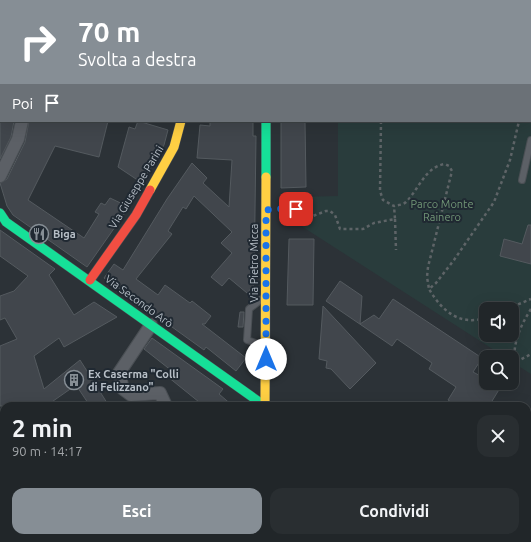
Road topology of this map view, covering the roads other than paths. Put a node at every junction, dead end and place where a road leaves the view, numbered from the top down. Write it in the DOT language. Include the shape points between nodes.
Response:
graph roads {
  1 [pos="22,122"];
  2 [pos="181,122"];
  3 [pos="266,122"];
  4 [pos="531,140"];
  5 [pos="0,176"];
  6 [pos="522,180"];
  7 [pos="0,213"];
  8 [pos="90,280"];
  9 [pos="266,295"];
  10 [pos="151,325"];
  11 [pos="266,347"];
  12 [pos="164,402"];
  13 [pos="259,402"];
  14 [pos="265,402"];
  1 -- 5 [label="street" via="18,139"];
  2 -- 8 [label="street, Via Giuseppe Parini" via="174,147 136,215"];
  3 -- 9 [label="street, Via Pietro Micca"];
  4 -- 6 [label="lane"];
  7 -- 8 [label="street, Via Secondo Arò" via="6,222"];
  8 -- 10 [label="street, Via Secondo Arò"];
  9 -- 11 [label="street, Via Pietro Micca"];
  9 -- 11 [label="lane" via="249,309 247,340"];
  10 -- 12 [label="street" via="119,373 123,389 130,395 160,392"];
  10 -- 13 [label="street, Via Secondo Arò"];
  11 -- 14 [label="street, Via Pietro Micca"];
}
